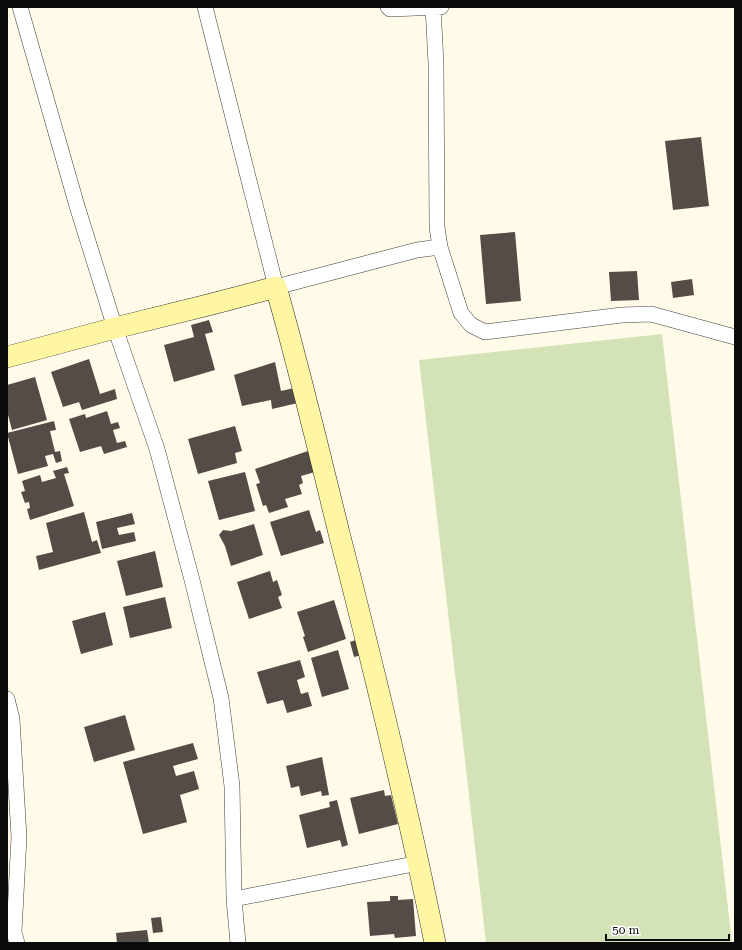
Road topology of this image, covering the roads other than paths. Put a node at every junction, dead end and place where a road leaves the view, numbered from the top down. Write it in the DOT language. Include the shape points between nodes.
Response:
graph roads {
  1 [pos="20,7"];
  2 [pos="205,7"];
  3 [pos="388,7"];
  4 [pos="436,7"];
  5 [pos="440,247"];
  6 [pos="276,287"];
  7 [pos="115,328"];
  8 [pos="735,337"];
  9 [pos="7,357"];
  10 [pos="7,699"];
  11 [pos="10,719"];
  12 [pos="419,863"];
  13 [pos="234,898"];
  14 [pos="12,935"];
  15 [pos="238,943"];
  16 [pos="435,943"];
  1 -- 7 [label="street"];
  2 -- 6 [label="street"];
  3 -- 4 [label="street"];
  4 -- 5 [label="street" via="437,227"];
  5 -- 6 [label="street" via="417,250"];
  5 -- 8 [label="street" via="461,313 471,325 485,332 622,315 651,314"];
  6 -- 7 [label="street"];
  6 -- 12 [label="street" via="362,622"];
  7 -- 9 [label="street"];
  7 -- 13 [label="street" via="157,449 220,698 232,786"];
  10 -- 11 [label="street"];
  11 -- 14 [label="street" via="18,836"];
  12 -- 13 [label="street"];
  12 -- 16 [label="street"];
  13 -- 15 [label="street"];
}
